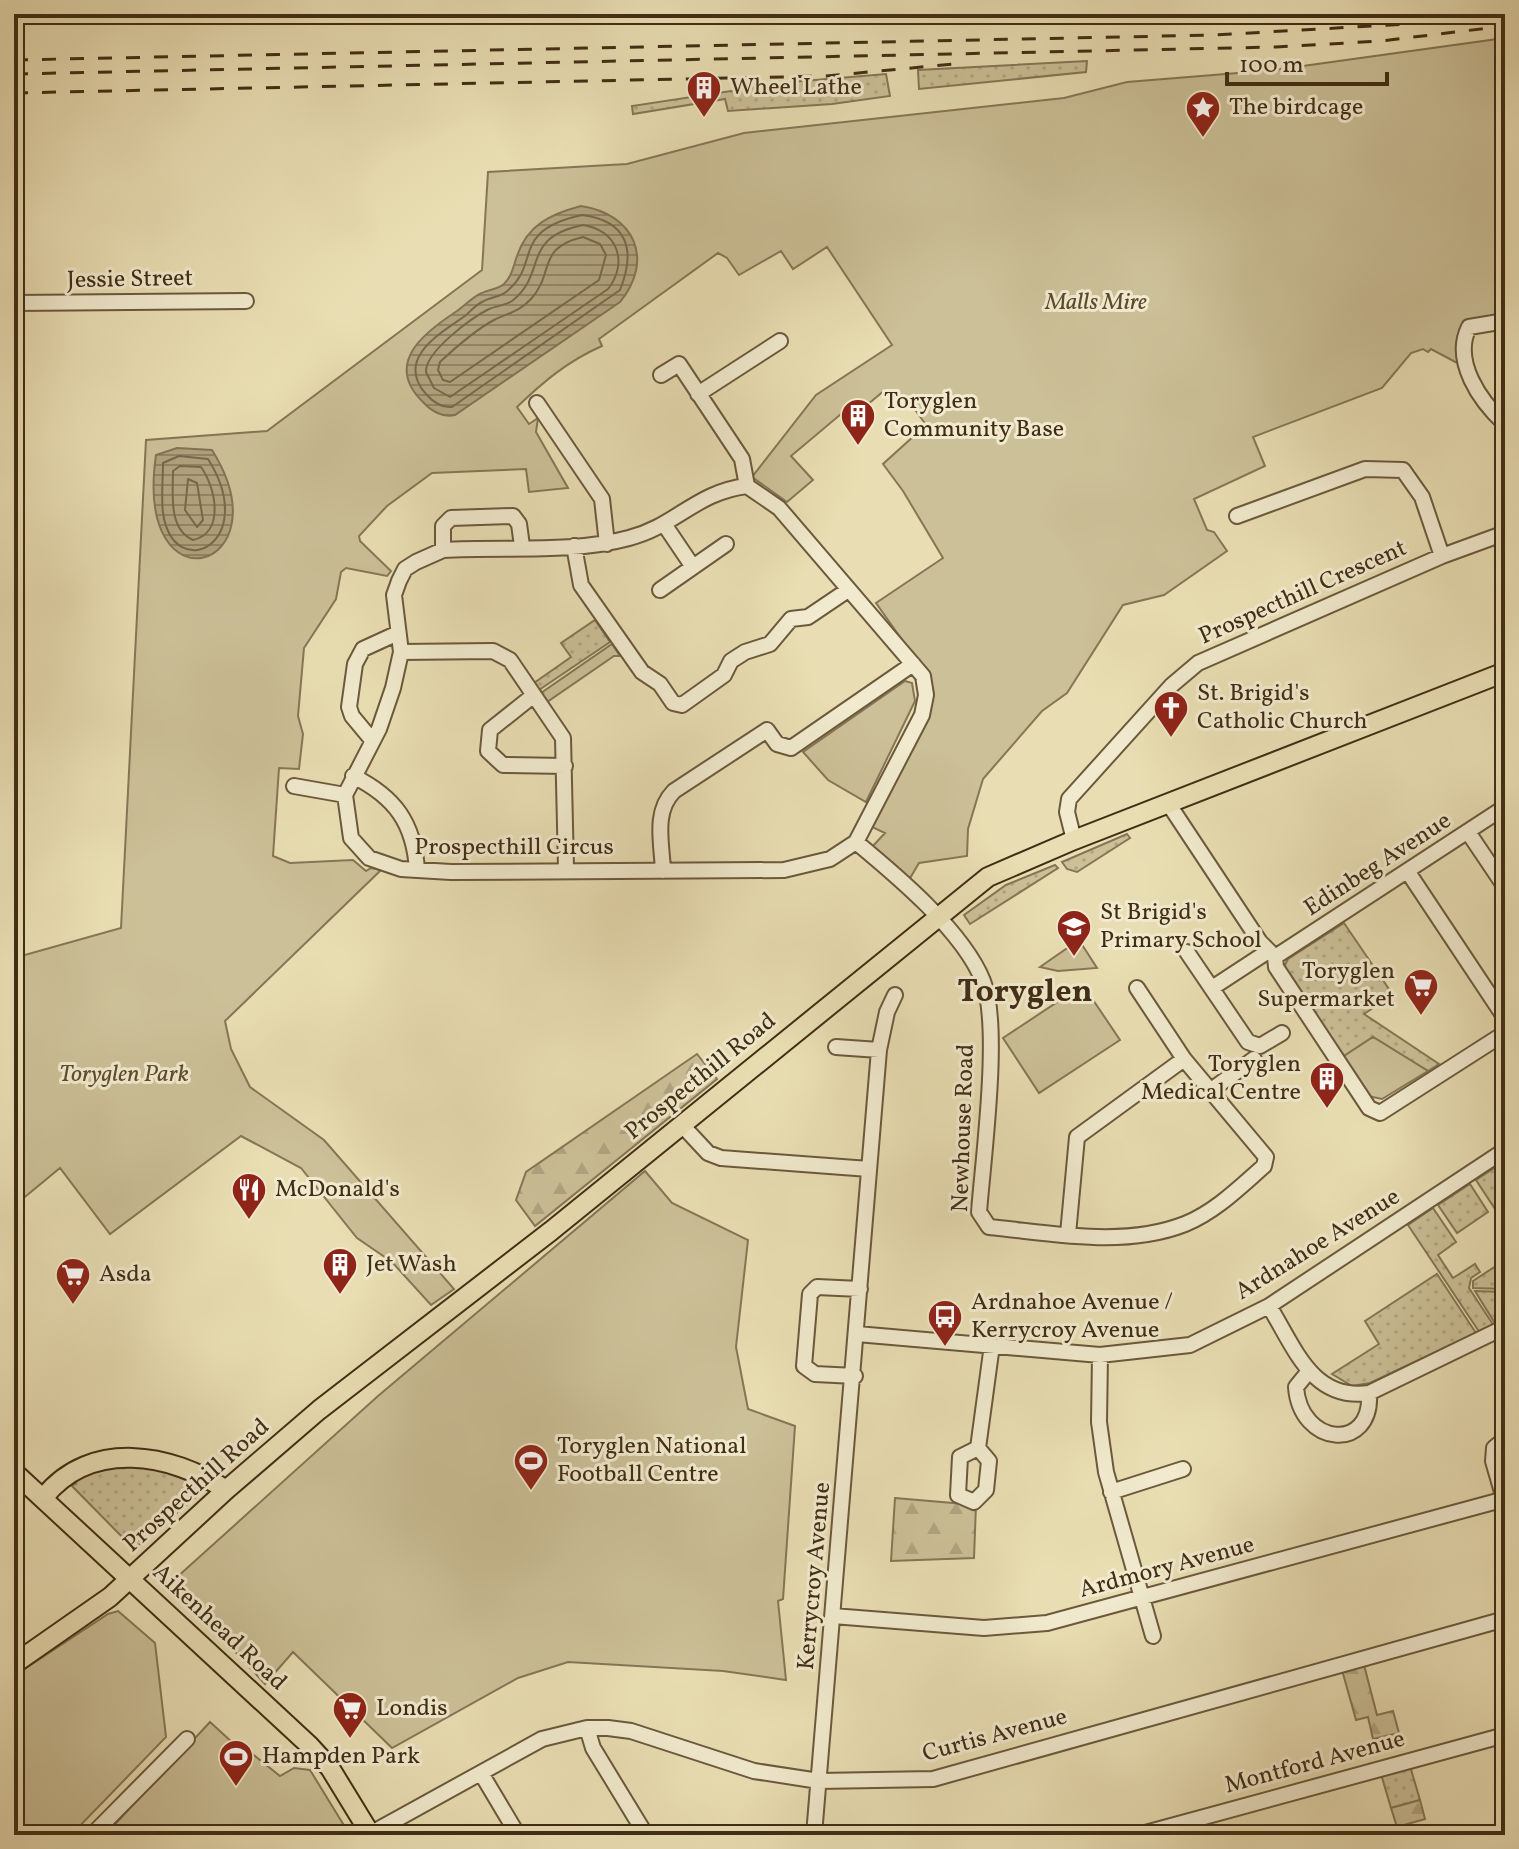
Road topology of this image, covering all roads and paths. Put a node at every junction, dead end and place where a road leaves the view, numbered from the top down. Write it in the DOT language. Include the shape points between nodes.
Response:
graph roads {
  1 [pos="246,301"];
  2 [pos="14,303"];
  3 [pos="1505,321"];
  4 [pos="780,341"];
  5 [pos="661,375"];
  6 [pos="698,394"];
  7 [pos="537,403"];
  8 [pos="1505,424"];
  9 [pos="747,486"];
  10 [pos="1237,516"];
  11 [pos="664,524"];
  12 [pos="1505,533"];
  13 [pos="607,544"];
  14 [pos="726,544"];
  15 [pos="522,546"];
  16 [pos="574,546"];
  17 [pos="443,550"];
  18 [pos="1442,556"];
  19 [pos="693,567"];
  20 [pos="660,590"];
  21 [pos="848,590"];
  22 [pos="398,633"];
  23 [pos="401,652"];
  24 [pos="913,664"];
  25 [pos="1505,672"];
  26 [pos="534,695"];
  27 [pos="372,740"];
  28 [pos="565,766"];
  29 [pos="353,776"];
  30 [pos="294,786"];
  31 [pos="345,795"];
  32 [pos="1168,803"];
  33 [pos="1505,807"];
  34 [pos="1468,832"];
  35 [pos="1074,840"];
  36 [pos="856,842"];
  37 [pos="566,869"];
  38 [pos="417,870"];
  39 [pos="663,871"];
  40 [pos="1408,872"];
  41 [pos="1505,887"];
  42 [pos="935,916"];
  43 [pos="1187,952"];
  44 [pos="1271,954"];
  45 [pos="1137,988"];
  46 [pos="1212,988"];
  47 [pos="895,995"];
  48 [pos="1505,1018"];
  49 [pos="1282,1033"];
  50 [pos="1505,1033"];
  51 [pos="836,1047"];
  52 [pos="879,1050"];
  53 [pos="1184,1059"];
  54 [pos="1254,1059"];
  55 [pos="1210,1091"];
  56 [pos="681,1124"];
  57 [pos="1505,1150"];
  58 [pos="869,1169"];
  59 [pos="1068,1234"];
  60 [pos="860,1289"];
  61 [pos="1269,1306"];
  62 [pos="1505,1327"];
  63 [pos="857,1334"];
  64 [pos="992,1345"];
  65 [pos="1100,1355"];
  66 [pos="1309,1371"];
  67 [pos="855,1376"];
  68 [pos="1369,1393"];
  69 [pos="1505,1439"];
  70 [pos="978,1448"];
  71 [pos="1183,1469"];
  72 [pos="14,1472"];
  73 [pos="226,1490"];
  74 [pos="1111,1492"];
  75 [pos="44,1497"];
  76 [pos="1504,1499"];
  77 [pos="131,1578"];
  78 [pos="1142,1598"];
  79 [pos="833,1616"];
  80 [pos="1505,1619"];
  81 [pos="1153,1636"];
  82 [pos="14,1664"];
  83 [pos="587,1728"];
  84 [pos="1505,1735"];
  85 [pos="187,1739"];
  86 [pos="481,1773"];
  87 [pos="819,1781"];
  88 [pos="92,1835"];
  89 [pos="371,1835"];
  90 [pos="518,1835"];
  91 [pos="646,1835"];
  92 [pos="814,1835"];
  93 [pos="1138,1835"];
  1 -- 2 [label="street, Jessie Street"];
  3 -- 8 [label="street" via="1469,327 1464,338 1471,380"];
  4 -- 6 [label="street"];
  5 -- 6 [label="street" via="679,364"];
  6 -- 9 [label="street" via="742,459"];
  7 -- 13 [label="street" via="602,499"];
  9 -- 11 [label="street" via="706,496"];
  9 -- 21 [label="street" via="779,508"];
  10 -- 18 [label="street" via="1365,469 1403,470 1422,497"];
  11 -- 13 [label="street"];
  11 -- 19 [label="street"];
  12 -- 18 [label="street, Prospecthill Crescent"];
  13 -- 16 [label="street"];
  14 -- 19 [label="street"];
  15 -- 16 [label="street"];
  15 -- 17 [label="street"];
  15 -- 17 [label="street" via="513,516 451,518 443,526"];
  16 -- 21 [label="street" via="581,585 642,672 660,684 673,703 682,705 724,675 731,661 770,644 791,619 808,617"];
  17 -- 22 [label="street" via="405,569 394,595"];
  18 -- 35 [label="street, Prospecthill Crescent" via="1198,663 1069,799"];
  19 -- 20 [label="street"];
  21 -- 24 [label="street"];
  22 -- 23 [label="street"];
  22 -- 27 [label="street" via="363,649 355,664 349,707"];
  23 -- 26 [label="street" via="502,653"];
  23 -- 27 [label="street"];
  24 -- 36 [label="street" via="925,686 922,715"];
  24 -- 39 [label="street" via="791,748 782,747 767,730 674,791 663,802 661,815"];
  25 -- 32 [label="main road, Prospecthill Road"];
  26 -- 28 [label="street" via="563,738"];
  26 -- 28 [label="street" via="490,730 488,751 503,765"];
  27 -- 29 [label="street"];
  28 -- 37 [label="street"];
  29 -- 31 [label="street"];
  29 -- 38 [label="street" via="378,789 403,816 414,842"];
  30 -- 31 [label="street"];
  31 -- 38 [label="street, Prospecthill Circus" via="351,838 369,858"];
  32 -- 35 [label="main road, Prospecthill Road"];
  32 -- 44 [label="street"];
  33 -- 34 [label="street, Edinbeg Avenue"];
  34 -- 40 [label="street, Edinbeg Avenue"];
  34 -- 41 [label="street"];
  35 -- 42 [label="main road, Prospecthill Road" via="988,877"];
  36 -- 39 [label="street, Prospecthill Circus" via="830,859 784,870"];
  36 -- 42 [label="street"];
  37 -- 38 [label="street, Prospecthill Circus"];
  37 -- 39 [label="street, Prospecthill Circus"];
  40 -- 44 [label="street, Edinbeg Avenue"];
  40 -- 48 [label="street"];
  42 -- 56 [label="main road, Prospecthill Road"];
  42 -- 59 [label="street, Newhouse Road" via="978,970 989,1004 980,1219 989,1227"];
  43 -- 46 [label="street"];
  44 -- 46 [label="street, Edinbeg Avenue"];
  44 -- 50 [label="street" via="1369,1108 1380,1113"];
  45 -- 53 [label="street"];
  46 -- 49 [label="street" via="1248,1042 1260,1046"];
  47 -- 52 [label="street, Kerrycroy Avenue"];
  51 -- 52 [label="street"];
  52 -- 58 [label="street, Kerrycroy Avenue"];
  53 -- 55 [label="street"];
  53 -- 59 [label="street" via="1077,1137"];
  54 -- 55 [label="street"];
  55 -- 59 [label="street" via="1266,1157 1264,1166 1213,1209 1185,1224 1117,1238"];
  56 -- 58 [label="street" via="708,1153 721,1158"];
  56 -- 73 [label="main road, Prospecthill Road" via="319,1410"];
  57 -- 61 [label="street, Ardnahoe Avenue"];
  58 -- 60 [label="street, Kerrycroy Avenue"];
  60 -- 63 [label="street, Kerrycroy Avenue"];
  60 -- 67 [label="street" via="817,1287 810,1294 803,1355 804,1366 815,1374"];
  61 -- 65 [label="street, Ardnahoe Avenue" via="1190,1345"];
  61 -- 66 [label="street"];
  62 -- 68 [label="street"];
  63 -- 64 [label="street, Ardnahoe Avenue"];
  63 -- 67 [label="street, Kerrycroy Avenue"];
  64 -- 65 [label="street, Ardnahoe Avenue"];
  64 -- 70 [label="street"];
  65 -- 74 [label="street" via="1099,1422"];
  66 -- 68 [label="street" via="1328,1390"];
  66 -- 68 [label="street" via="1296,1387 1297,1405 1307,1423 1326,1435 1347,1434 1363,1423 1370,1410"];
  67 -- 79 [label="street, Kerrycroy Avenue"];
  69 -- 76 [label="street" via="1494,1448 1493,1461"];
  71 -- 74 [label="street"];
  72 -- 75 [label="main road, Aikenhead Road"];
  73 -- 75 [label="main road" via="174,1463 138,1457 69,1473"];
  73 -- 77 [label="main road, Prospecthill Road"];
  74 -- 78 [label="street"];
  75 -- 77 [label="main road, Aikenhead Road"];
  76 -- 78 [label="street, Ardmory Avenue"];
  77 -- 82 [label="main road, Prospecthill Road"];
  77 -- 89 [label="main road, Aikenhead Road" via="319,1756"];
  78 -- 79 [label="street, Ardmory Avenue" via="1047,1623 984,1628"];
  78 -- 81 [label="street"];
  79 -- 87 [label="street, Kerrycroy Avenue"];
  80 -- 87 [label="street, Curtis Avenue" via="933,1779"];
  83 -- 86 [label="street, Curtis Avenue" via="542,1739"];
  83 -- 87 [label="street, Curtis Avenue" via="631,1731 731,1766"];
  83 -- 91 [label="street" via="593,1748"];
  84 -- 93 [label="street, Montford Avenue"];
  85 -- 88 [label="street"];
  86 -- 89 [label="street, Curtis Avenue"];
  86 -- 90 [label="street"];
  87 -- 92 [label="street, Kerrycroy Avenue"];
}
